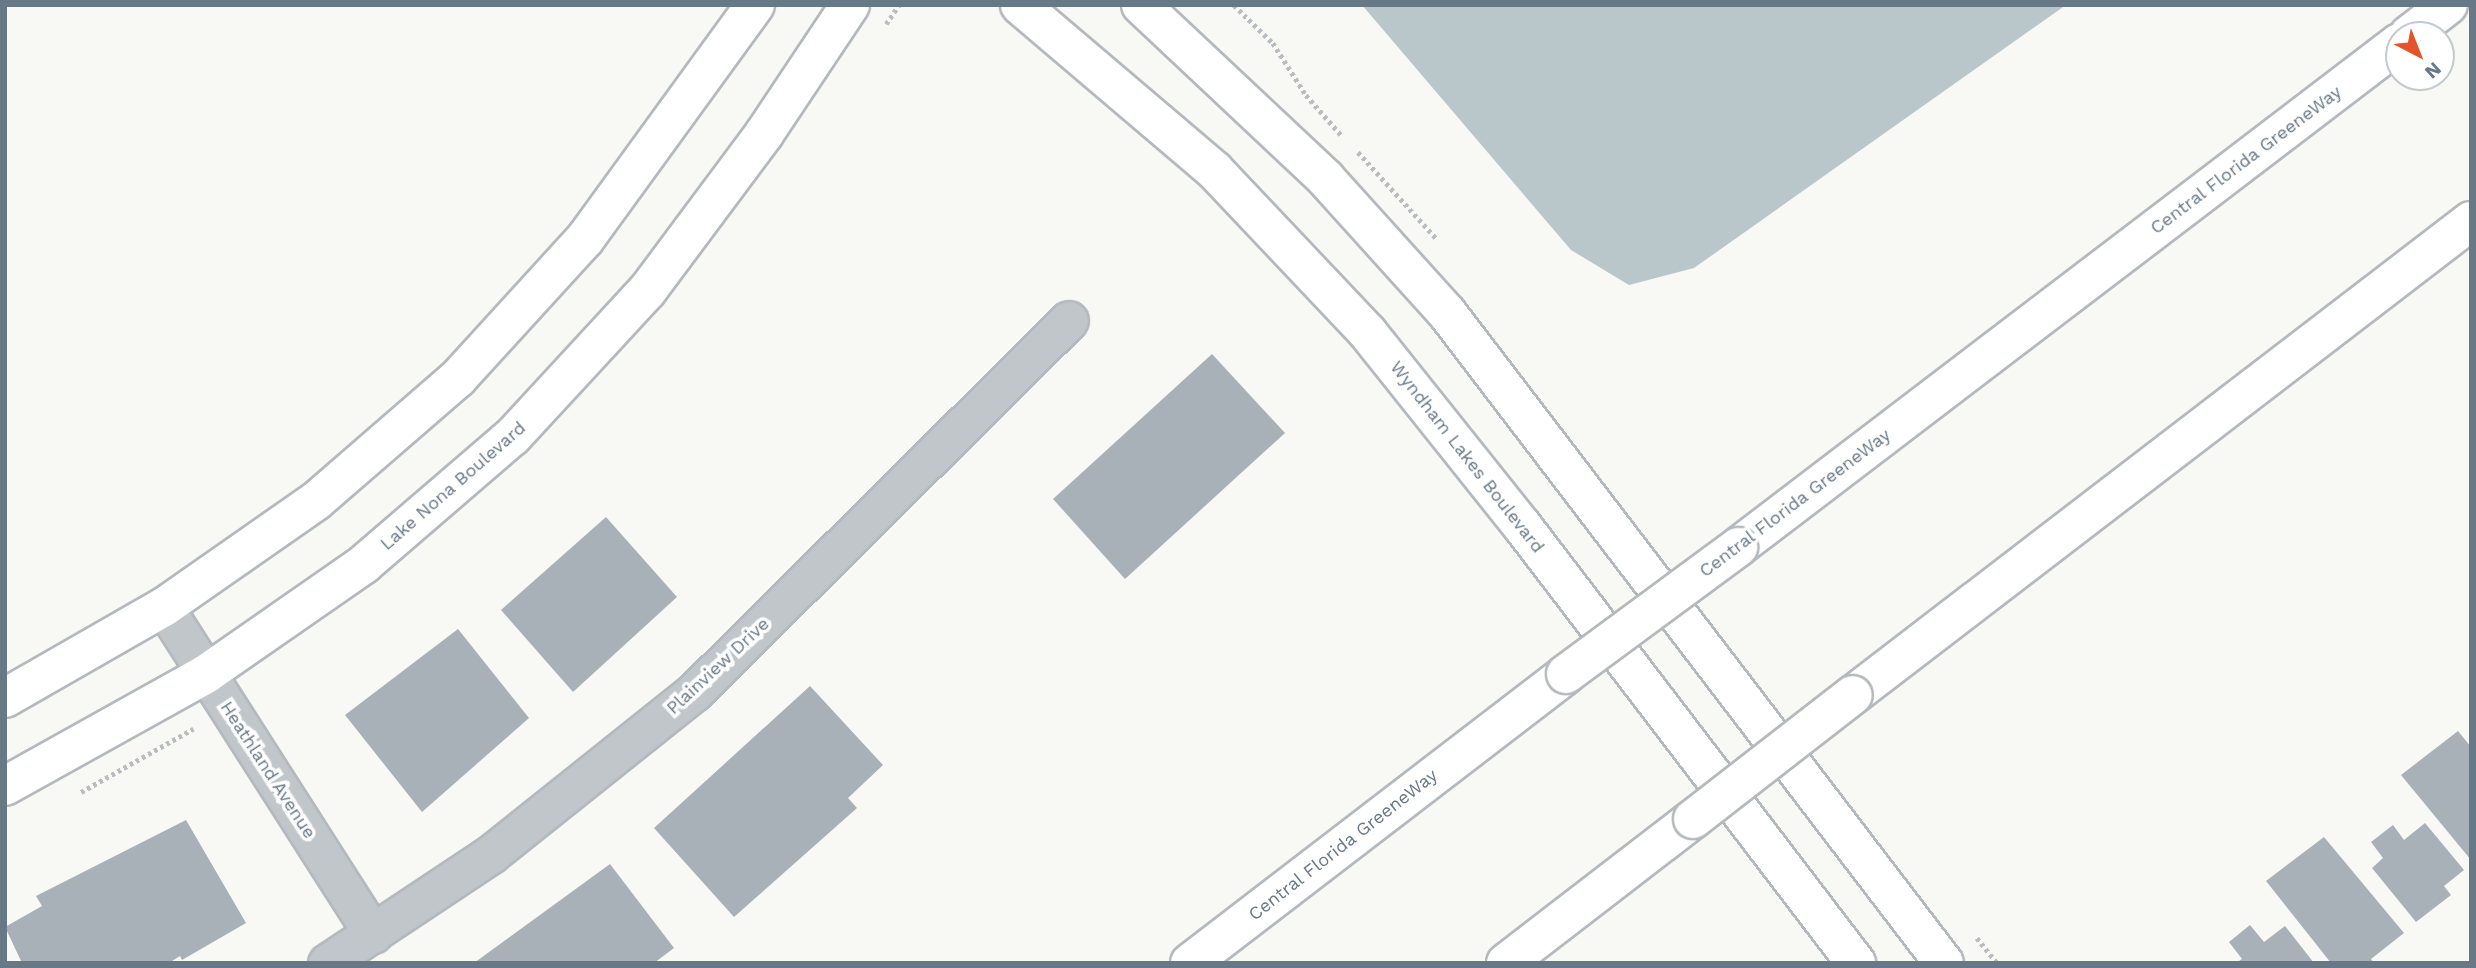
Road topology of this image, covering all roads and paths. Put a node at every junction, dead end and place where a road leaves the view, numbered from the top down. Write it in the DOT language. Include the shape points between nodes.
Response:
graph roads {
  1 [pos="755,5"];
  2 [pos="850,5"];
  3 [pos="1020,5"];
  4 [pos="1141,5"];
  5 [pos="2448,5"];
  6 [pos="2427,21"];
  7 [pos="2385,54"];
  8 [pos="2471,221"];
  9 [pos="1069,320"];
  10 [pos="164,607"];
  11 [pos="206,674"];
  12 [pos="5,698"];
  13 [pos="5,786"];
  14 [pos="373,934"];
  15 [pos="327,963"];
  16 [pos="1190,963"];
  17 [pos="1506,963"];
  18 [pos="1856,963"];
  19 [pos="1944,963"];
  1 -- 10 [label="main road" via="585,239 458,379 316,501"];
  2 -- 11 [label="main road, Lake Nona Boulevard" via="764,134 647,291 513,436 364,564"];
  3 -- 18 [label="main road, Wyndham Lakes Boulevard" via="1214,170 1368,333"];
  4 -- 19 [label="main road" via="1326,179 1447,313"];
  5 -- 6 [label="main road"];
  7 -- 16 [label="main road, Central Florida GreeneWay, bridge"];
  8 -- 17 [label="main road, bridge"];
  9 -- 14 [label="street, Plainview Drive" via="694,692 502,846"];
  10 -- 11 [label="street, Heathland Avenue"];
  10 -- 12 [label="main road"];
  11 -- 13 [label="main road, Lake Nona Boulevard"];
  11 -- 14 [label="street, Heathland Avenue"];
  14 -- 15 [label="street, Plainview Drive"];
}
